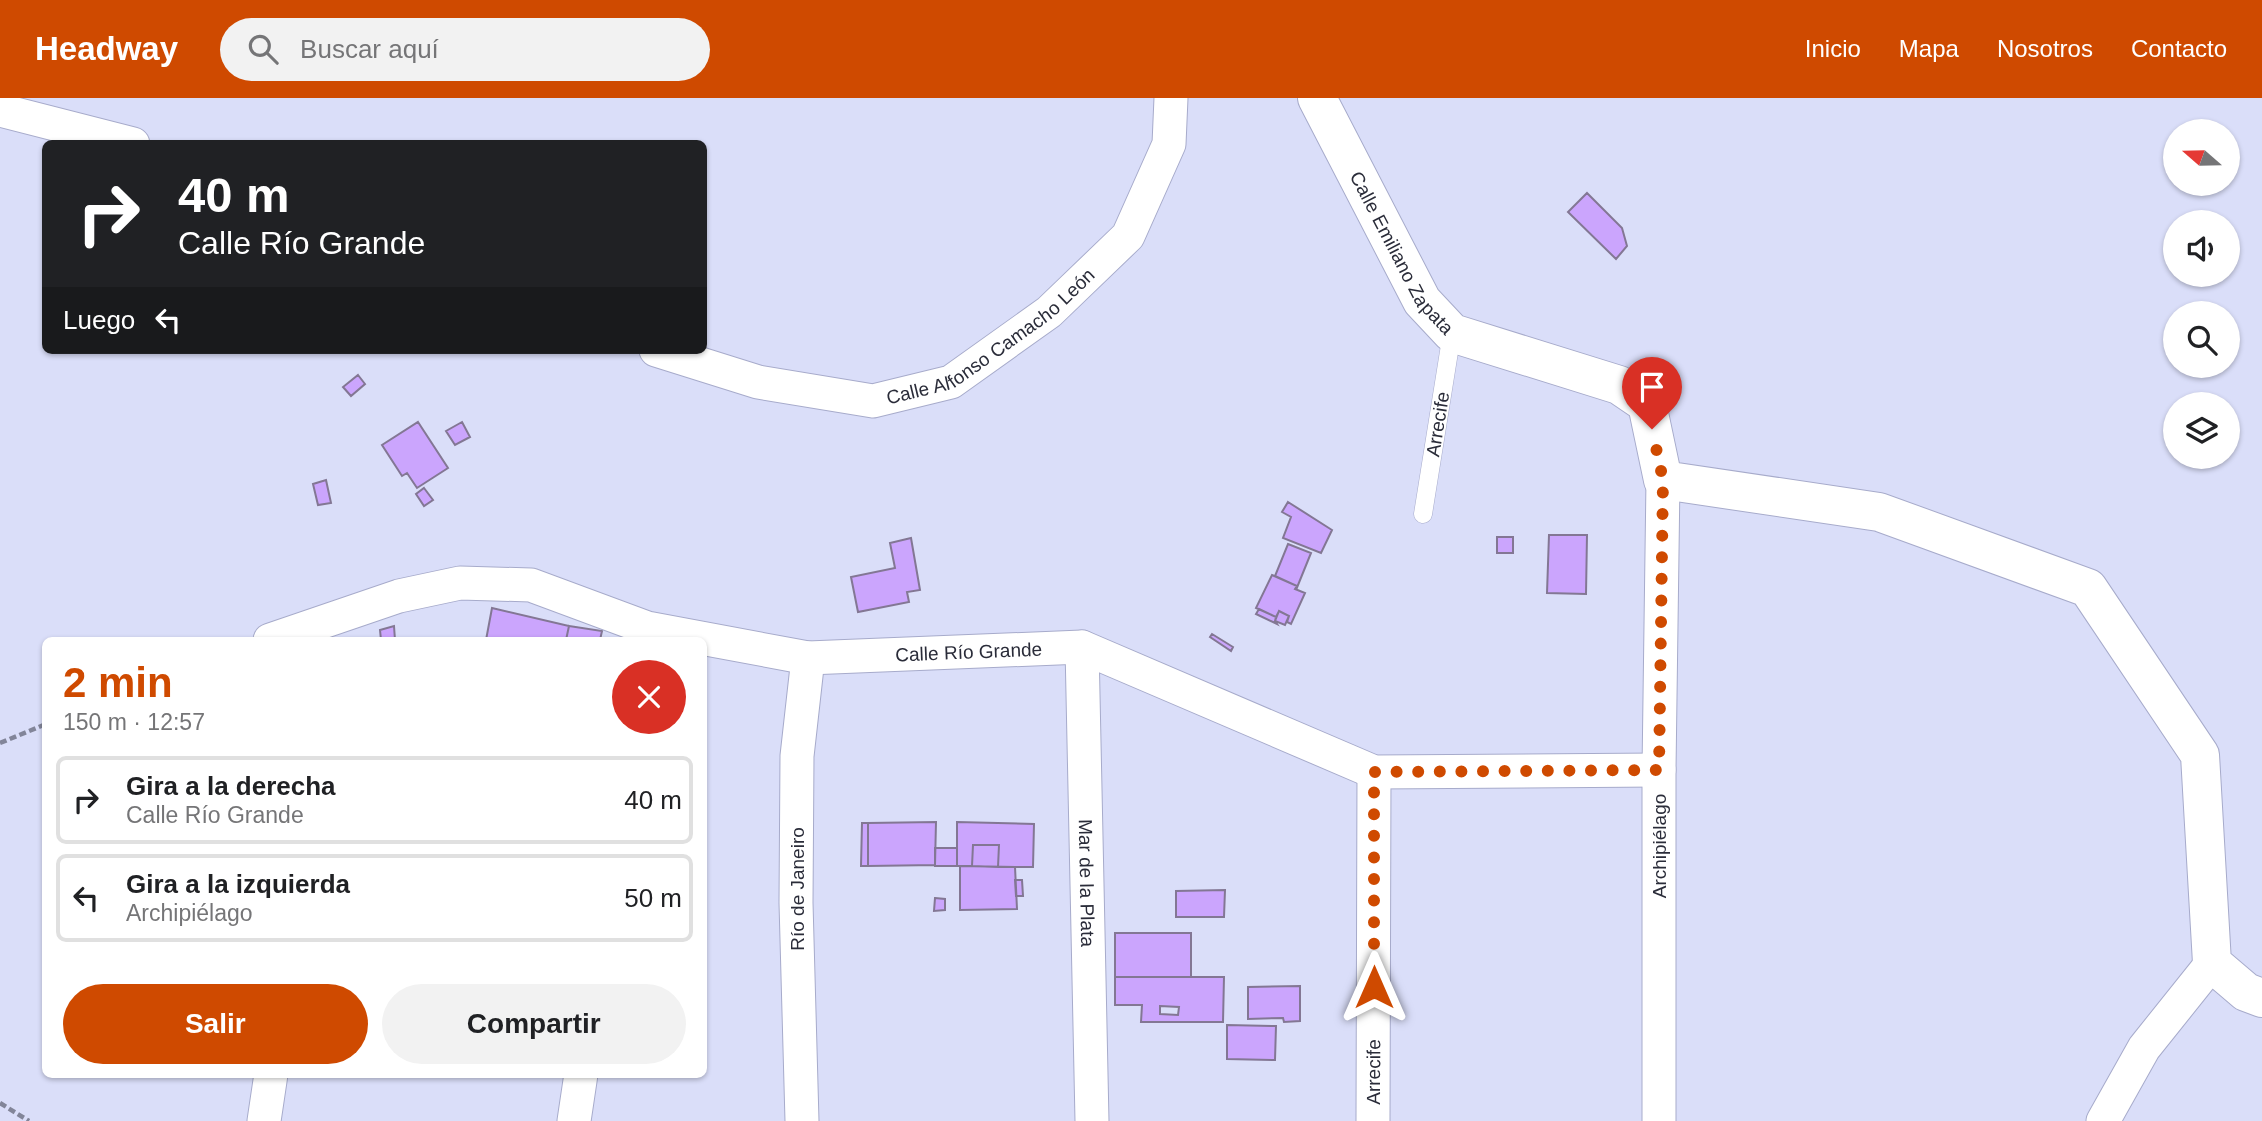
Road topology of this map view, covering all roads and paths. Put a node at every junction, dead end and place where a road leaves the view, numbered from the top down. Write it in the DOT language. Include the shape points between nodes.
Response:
graph roads {
  1 [pos="1171,98"];
  2 [pos="1317,98"];
  3 [pos="0,110"];
  4 [pos="117,140"];
  5 [pos="1452,332"];
  6 [pos="669,354"];
  7 [pos="1647,404"];
  8 [pos="1663,480"];
  9 [pos="1423,514"];
  10 [pos="335,630"];
  11 [pos="646,634"];
  12 [pos="290,637"];
  13 [pos="666,637"];
  14 [pos="707,643"];
  15 [pos="1082,647"];
  16 [pos="808,658"];
  17 [pos="42,726"];
  18 [pos="0,743"];
  19 [pos="1659,770"];
  20 [pos="1374,772"];
  21 [pos="2212,963"];
  22 [pos="2262,999"];
  23 [pos="270,1078"];
  24 [pos="580,1078"];
  25 [pos="0,1103"];
  26 [pos="29,1121"];
  27 [pos="264,1121"];
  28 [pos="574,1121"];
  29 [pos="803,1121"];
  30 [pos="1092,1121"];
  31 [pos="1373,1121"];
  32 [pos="1659,1121"];
  33 [pos="2103,1121"];
  1 -- 6 [label="street, Calle Alfonso Camacho León" via="1169,144 1128,236 1049,312 951,382 873,401 758,382"];
  2 -- 5 [label="main road, Calle Emiliano Zapata" via="1422,301"];
  3 -- 4 [label="street"];
  5 -- 7 [label="main road, Calle Emiliano Zapata" via="1619,385"];
  5 -- 9 [label="lane, Arrecife"];
  7 -- 8 [label="main road, Archipiélago"];
  8 -- 19 [label="street, Archipiélago"];
  8 -- 21 [label="main road" via="1879,512 2088,588 2200,755"];
  10 -- 11 [label="street, Calle Río Grande" via="399,596 460,583 531,585"];
  10 -- 12 [label="street, Calle Río Grande"];
  11 -- 13 [label="street, Calle Río Grande"];
  14 -- 16 [label="street, Calle Río Grande"];
  15 -- 16 [label="street, Calle Río Grande"];
  15 -- 20 [label="street, Calle Río Grande"];
  15 -- 30 [label="street, Mar de la Plata"];
  16 -- 29 [label="street, Río de Janeiro" via="797,756"];
  17 -- 18 [label="path"];
  19 -- 20 [label="street, Calle Río Grande"];
  19 -- 32 [label="street, Archipiélago"];
  20 -- 31 [label="street, Arrecife"];
  21 -- 22 [label="main road" via="2246,992"];
  21 -- 33 [label="street" via="2144,1048"];
  23 -- 27 [label="street"];
  24 -- 28 [label="street"];
  25 -- 26 [label="path"];
}
